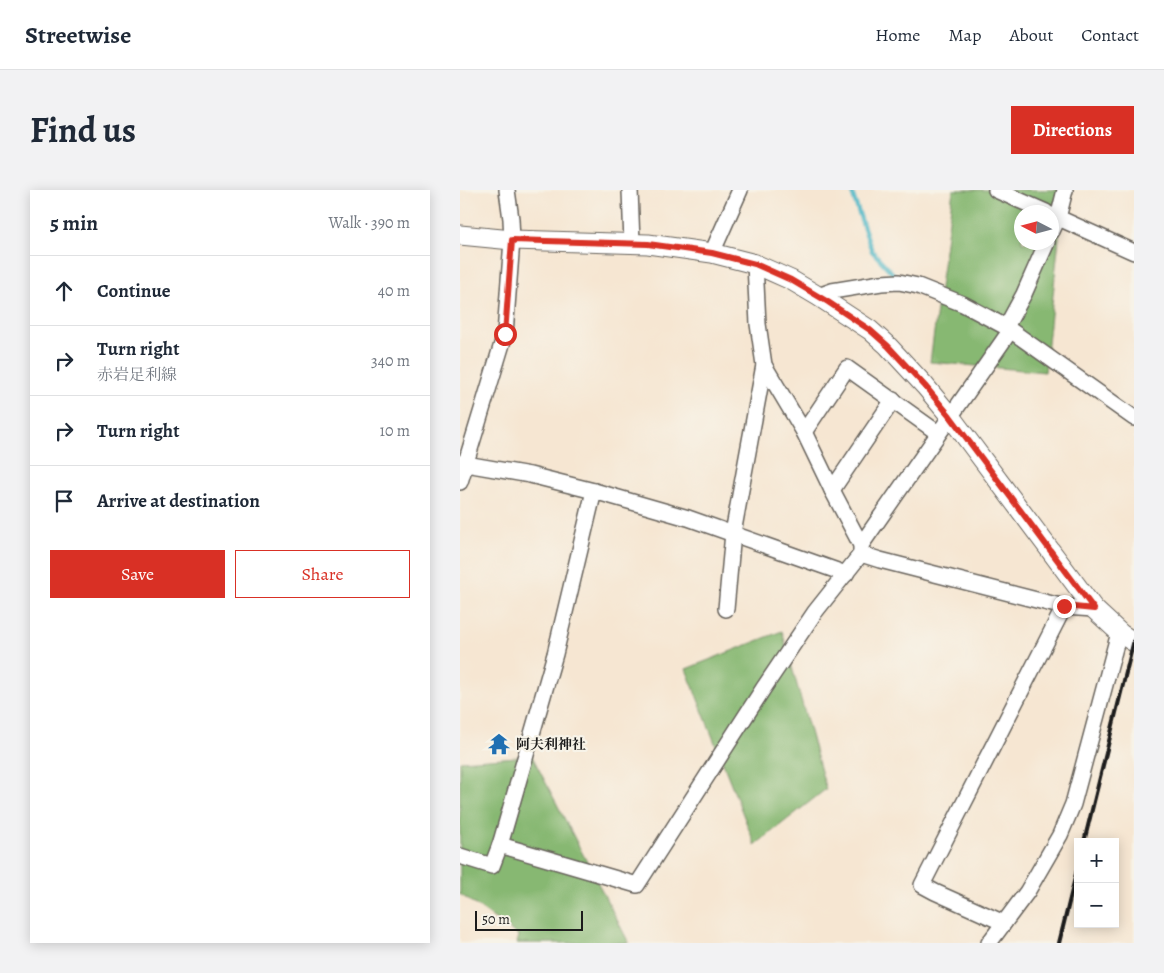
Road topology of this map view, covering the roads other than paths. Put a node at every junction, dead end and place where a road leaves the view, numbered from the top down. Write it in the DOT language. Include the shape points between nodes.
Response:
graph roads {
  1 [pos="507,190"];
  2 [pos="630,190"];
  3 [pos="740,190"];
  4 [pos="996,190"];
  5 [pos="1065,190"];
  6 [pos="1025,205"];
  7 [pos="1058,205"];
  8 [pos="1059,222"];
  9 [pos="460,235"];
  10 [pos="512,240"];
  11 [pos="632,243"];
  12 [pos="1043,250"];
  13 [pos="1134,252"];
  14 [pos="712,253"];
  15 [pos="755,264"];
  16 [pos="818,296"];
  17 [pos="1008,329"];
  18 [pos="764,365"];
  19 [pos="893,400"];
  20 [pos="950,416"];
  21 [pos="1134,418"];
  22 [pos="804,432"];
  23 [pos="938,433"];
  24 [pos="463,463"];
  25 [pos="460,482"];
  26 [pos="832,490"];
  27 [pos="594,491"];
  28 [pos="733,533"];
  29 [pos="861,549"];
  30 [pos="846,574"];
  31 [pos="1064,606"];
  32 [pos="726,609"];
  33 [pos="1094,609"];
  34 [pos="1127,638"];
  35 [pos="500,845"];
  36 [pos="460,856"];
  37 [pos="1004,923"];
  38 [pos="989,943"];
  1 -- 10 [label="street"];
  2 -- 11 [label="street"];
  3 -- 14 [label="street"];
  4 -- 6 [label="street"];
  5 -- 7 [label="street"];
  8 -- 13 [label="street"];
  9 -- 10 [label="main road"];
  10 -- 11 [label="main road"];
  10 -- 24 [label="street" via="505,334"];
  11 -- 14 [label="main road"];
  12 -- 17 [label="street"];
  14 -- 15 [label="main road"];
  15 -- 16 [label="main road"];
  15 -- 18 [label="street"];
  16 -- 17 [label="street" via="898,282 918,286 963,304"];
  16 -- 20 [label="main road" via="870,330 888,346"];
  17 -- 20 [label="street"];
  17 -- 21 [label="street"];
  18 -- 22 [label="street"];
  18 -- 28 [label="street"];
  19 -- 22 [label="street" via="847,368"];
  19 -- 23 [label="street"];
  19 -- 26 [label="street"];
  20 -- 23 [label="street"];
  20 -- 33 [label="main road"];
  22 -- 26 [label="street"];
  23 -- 29 [label="street"];
  24 -- 25 [label="street"];
  24 -- 27 [label="street"];
  26 -- 29 [label="street"];
  27 -- 28 [label="street"];
  27 -- 35 [label="street" via="555,654"];
  28 -- 30 [label="street"];
  28 -- 32 [label="street"];
  29 -- 30 [label="street"];
  29 -- 31 [label="street" via="880,560"];
  30 -- 35 [label="street" via="815,612 763,689 637,885"];
  31 -- 33 [label="street"];
  31 -- 37 [label="street" via="922,885"];
  33 -- 34 [label="main road"];
  34 -- 37 [label="street" via="1117,640 1073,804 1060,835 1027,892"];
  35 -- 36 [label="street" via="492,866"];
  37 -- 38 [label="street"];
}
